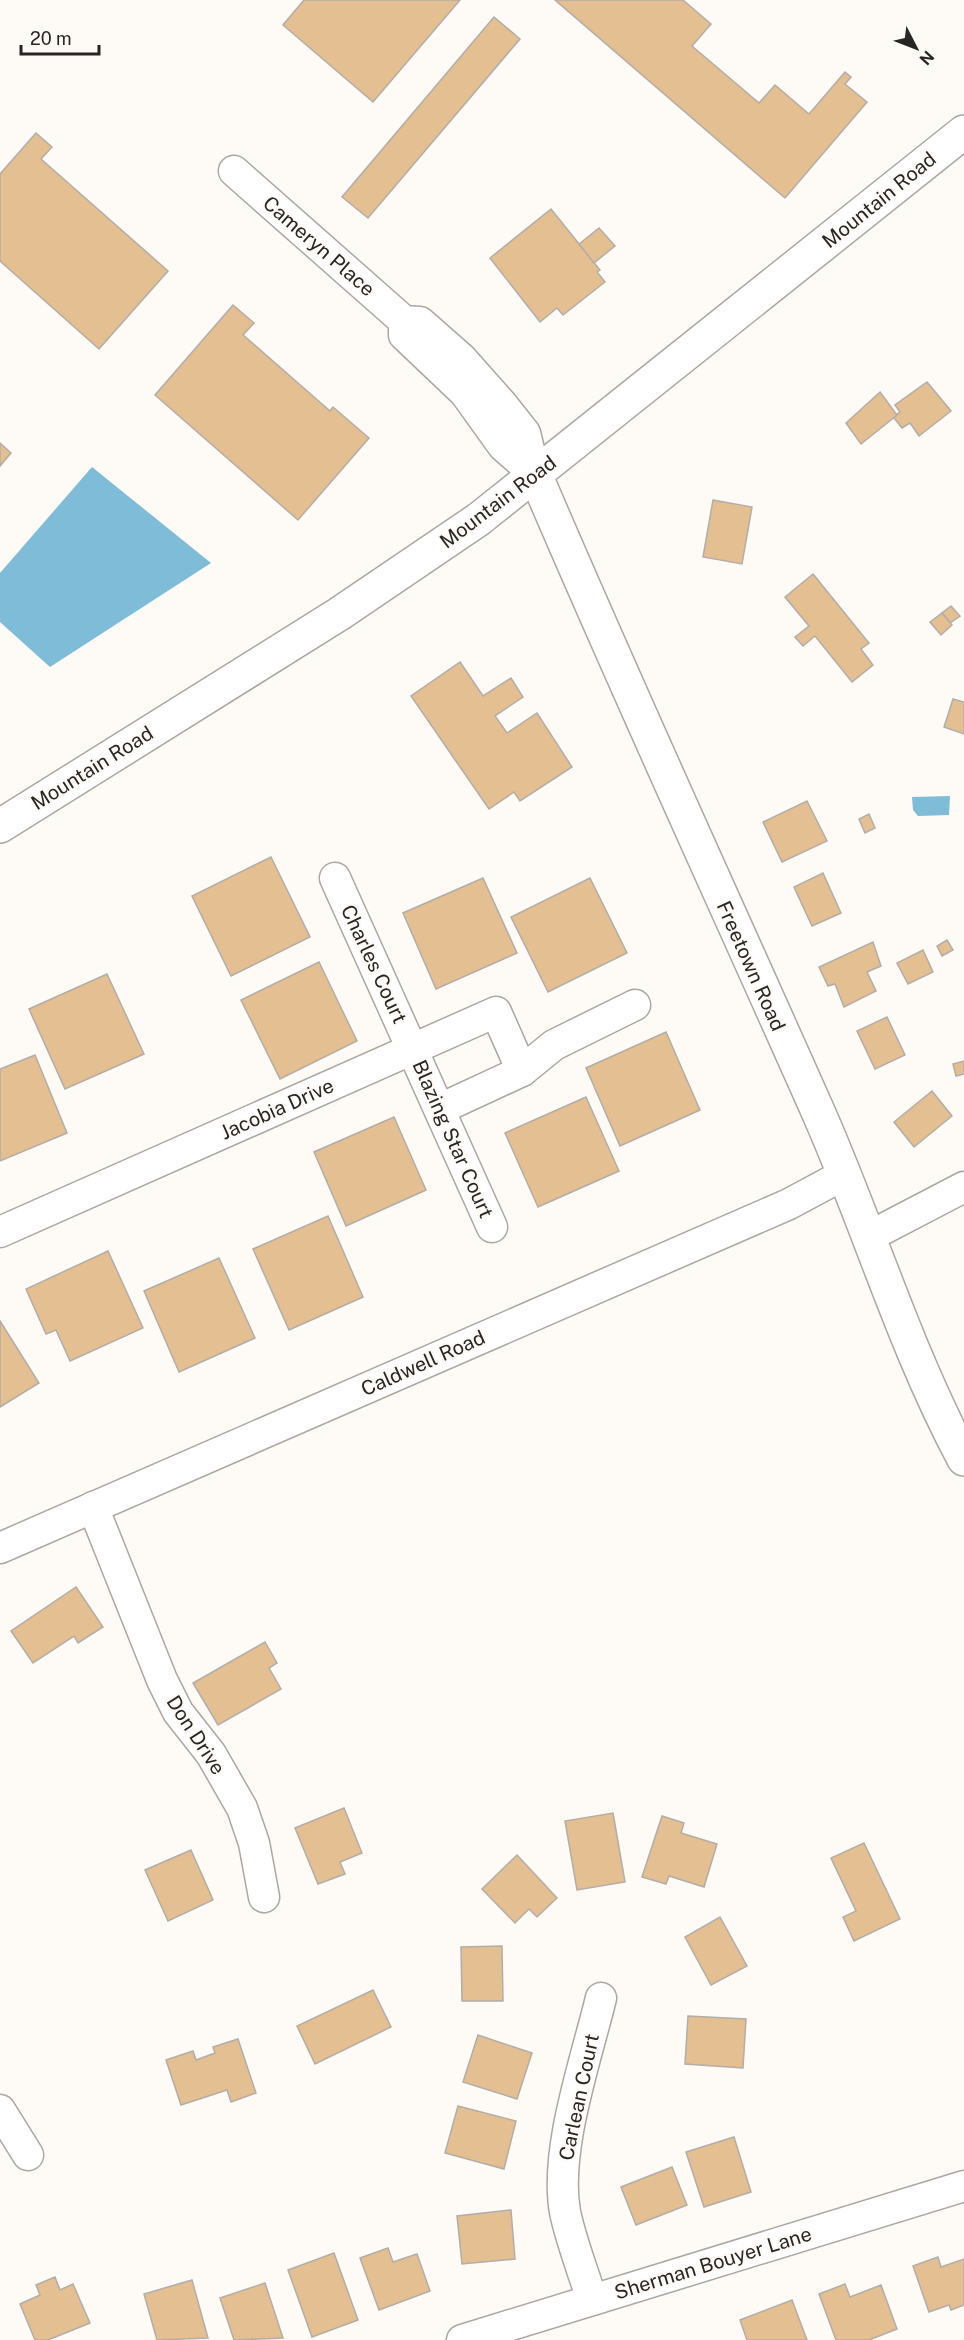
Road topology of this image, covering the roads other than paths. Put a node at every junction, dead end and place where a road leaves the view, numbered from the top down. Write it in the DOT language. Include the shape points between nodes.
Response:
graph roads {
  1 [pos="964,132"];
  2 [pos="234,171"];
  3 [pos="535,474"];
  4 [pos="0,826"];
  5 [pos="335,878"];
  6 [pos="635,1005"];
  7 [pos="413,1050"];
  8 [pos="522,1071"];
  9 [pos="440,1109"];
  10 [pos="845,1174"];
  11 [pos="964,1187"];
  12 [pos="492,1227"];
  13 [pos="0,1232"];
  14 [pos="870,1236"];
  15 [pos="964,1459"];
  16 [pos="93,1507"];
  17 [pos="0,1548"];
  18 [pos="264,1897"];
  19 [pos="601,1998"];
  20 [pos="0,2110"];
  21 [pos="28,2155"];
  22 [pos="964,2186"];
  23 [pos="592,2300"];
  24 [pos="462,2340"];
  1 -- 3 [label="main road, Mountain Road"];
  2 -- 3 [label="street, Cameryn Place" via="404,321 404,335 465,393 503,446"];
  3 -- 4 [label="main road, Mountain Road" via="479,519 339,614"];
  3 -- 10 [label="main road, Freetown Road" via="623,682"];
  5 -- 7 [label="street, Charles Court"];
  6 -- 8 [label="street" via="554,1045"];
  7 -- 8 [label="street, Jacobia Drive" via="496,1012"];
  7 -- 9 [label="street, Blazing Star Court"];
  7 -- 13 [label="street, Jacobia Drive"];
  8 -- 9 [label="street"];
  9 -- 12 [label="street, Blazing Star Court"];
  10 -- 14 [label="main road, Freetown Road"];
  10 -- 16 [label="street, Caldwell Road" via="789,1204"];
  11 -- 14 [label="street"];
  14 -- 15 [label="main road, Freetown Road" via="920,1369"];
  16 -- 17 [label="street, Caldwell Road"];
  16 -- 18 [label="street, Don Drive" via="162,1680 178,1712 211,1754 242,1808 254,1843"];
  19 -- 23 [label="street, Carlean Court" via="563,2165 565,2211"];
  20 -- 21 [label="street"];
  22 -- 23 [label="street, Sherman Bouyer Lane"];
  23 -- 24 [label="street, Sherman Bouyer Lane"];
}
